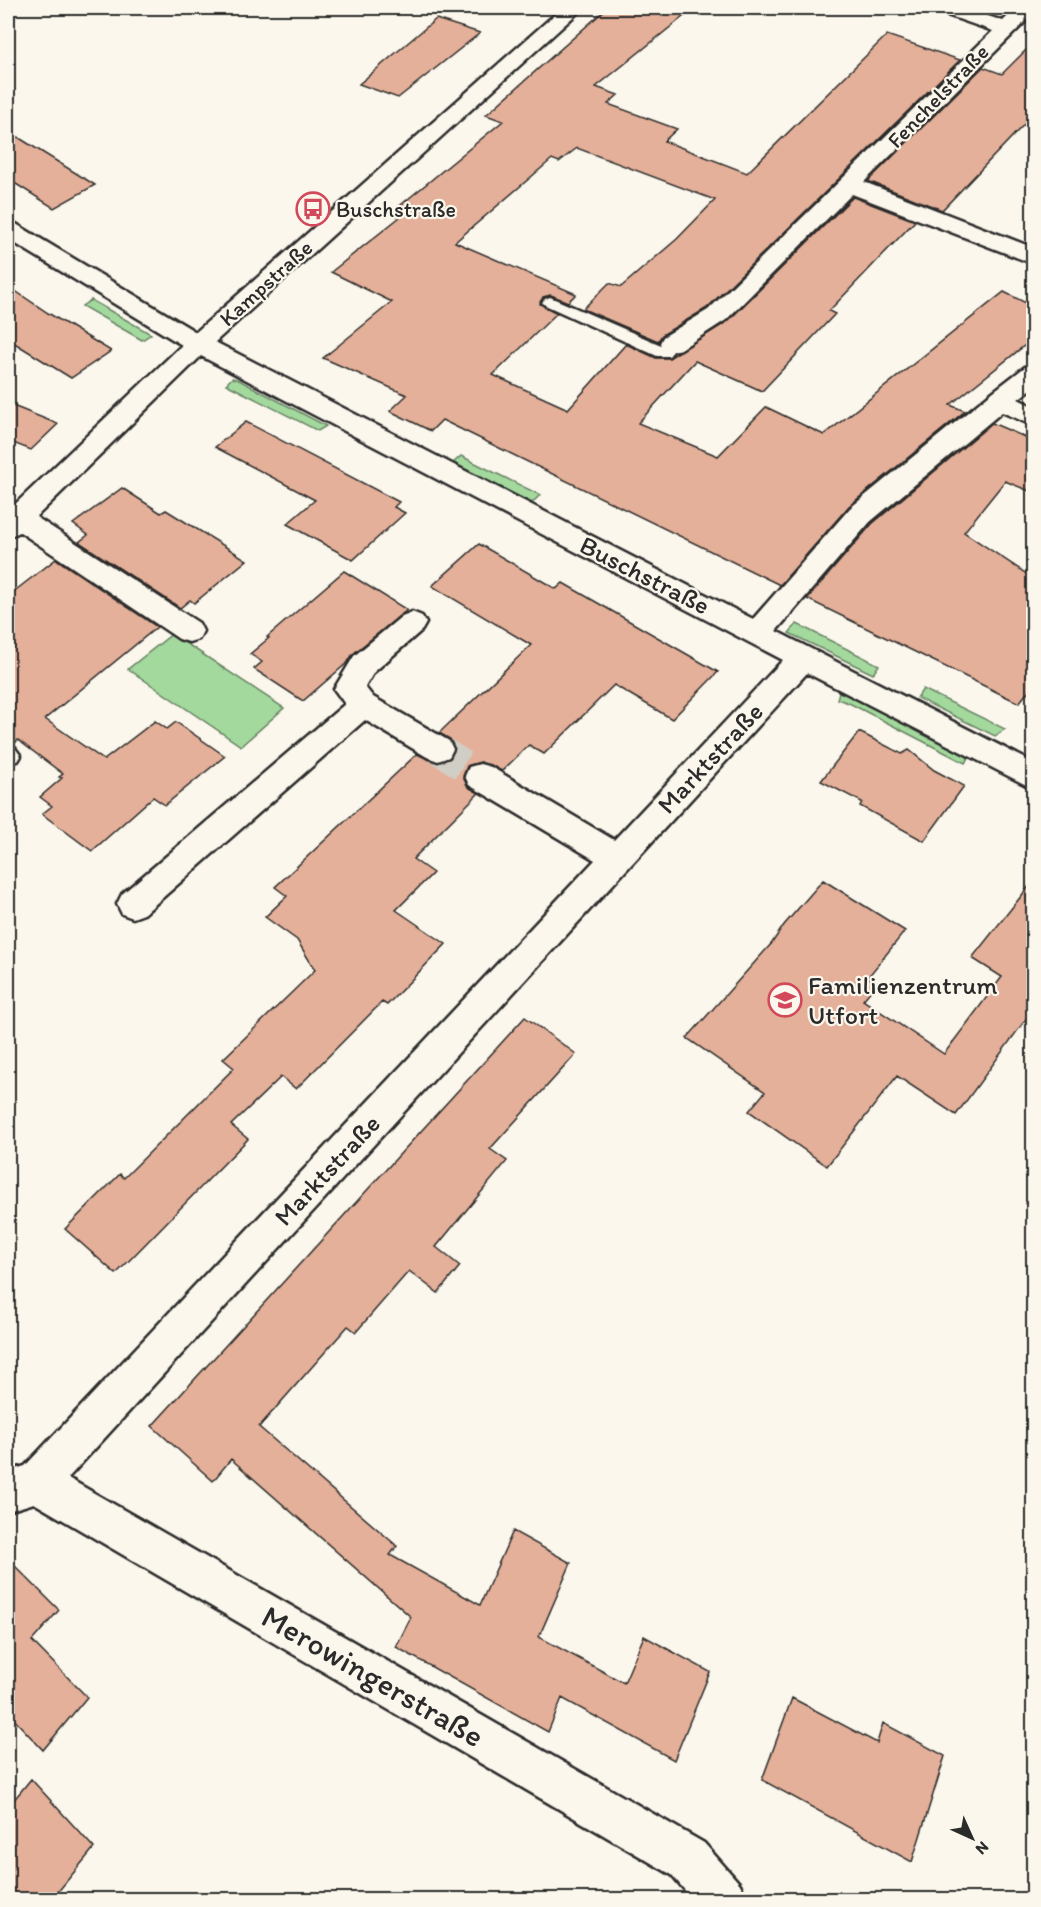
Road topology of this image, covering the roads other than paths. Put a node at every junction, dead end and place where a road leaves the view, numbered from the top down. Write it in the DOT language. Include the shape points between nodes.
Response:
graph roads {
  1 [pos="573,8"];
  2 [pos="945,8"];
  3 [pos="1027,8"];
  4 [pos="1005,27"];
  5 [pos="850,185"];
  6 [pos="8,229"];
  7 [pos="1034,257"];
  8 [pos="550,302"];
  9 [pos="672,343"];
  10 [pos="198,344"];
  11 [pos="1034,373"];
  12 [pos="999,400"];
  13 [pos="1034,418"];
  14 [pos="13,523"];
  15 [pos="412,623"];
  16 [pos="189,631"];
  17 [pos="757,633"];
  18 [pos="803,658"];
  19 [pos="363,705"];
  20 [pos="438,749"];
  21 [pos="480,776"];
  22 [pos="1034,777"];
  23 [pos="618,858"];
  24 [pos="133,904"];
  25 [pos="22,1487"];
  26 [pos="724,1899"];
  1 -- 10 [label="street, Kampstraße"];
  2 -- 4 [label="street"];
  3 -- 4 [label="street, Fenchelstraße"];
  4 -- 5 [label="street, Fenchelstraße"];
  5 -- 7 [label="street"];
  5 -- 9 [label="street, Fenchelstraße" via="717,315"];
  6 -- 10 [label="street, Buschstraße"];
  8 -- 9 [label="lane" via="663,351"];
  10 -- 14 [label="street, Kampstraße"];
  10 -- 17 [label="street, Buschstraße"];
  11 -- 12 [label="street"];
  12 -- 13 [label="street"];
  12 -- 17 [label="street" via="860,515"];
  14 -- 16 [label="street, Kampstraße"];
  15 -- 19 [label="street" via="364,664 349,689"];
  17 -- 18 [label="street, Buschstraße"];
  18 -- 22 [label="street, Buschstraße"];
  18 -- 23 [label="street, Marktstraße"];
  19 -- 20 [label="street"];
  19 -- 24 [label="street"];
  21 -- 23 [label="street"];
  23 -- 25 [label="street, Marktstraße"];
  25 -- 26 [label="street, Merowingerstraße" via="688,1859"];
}
